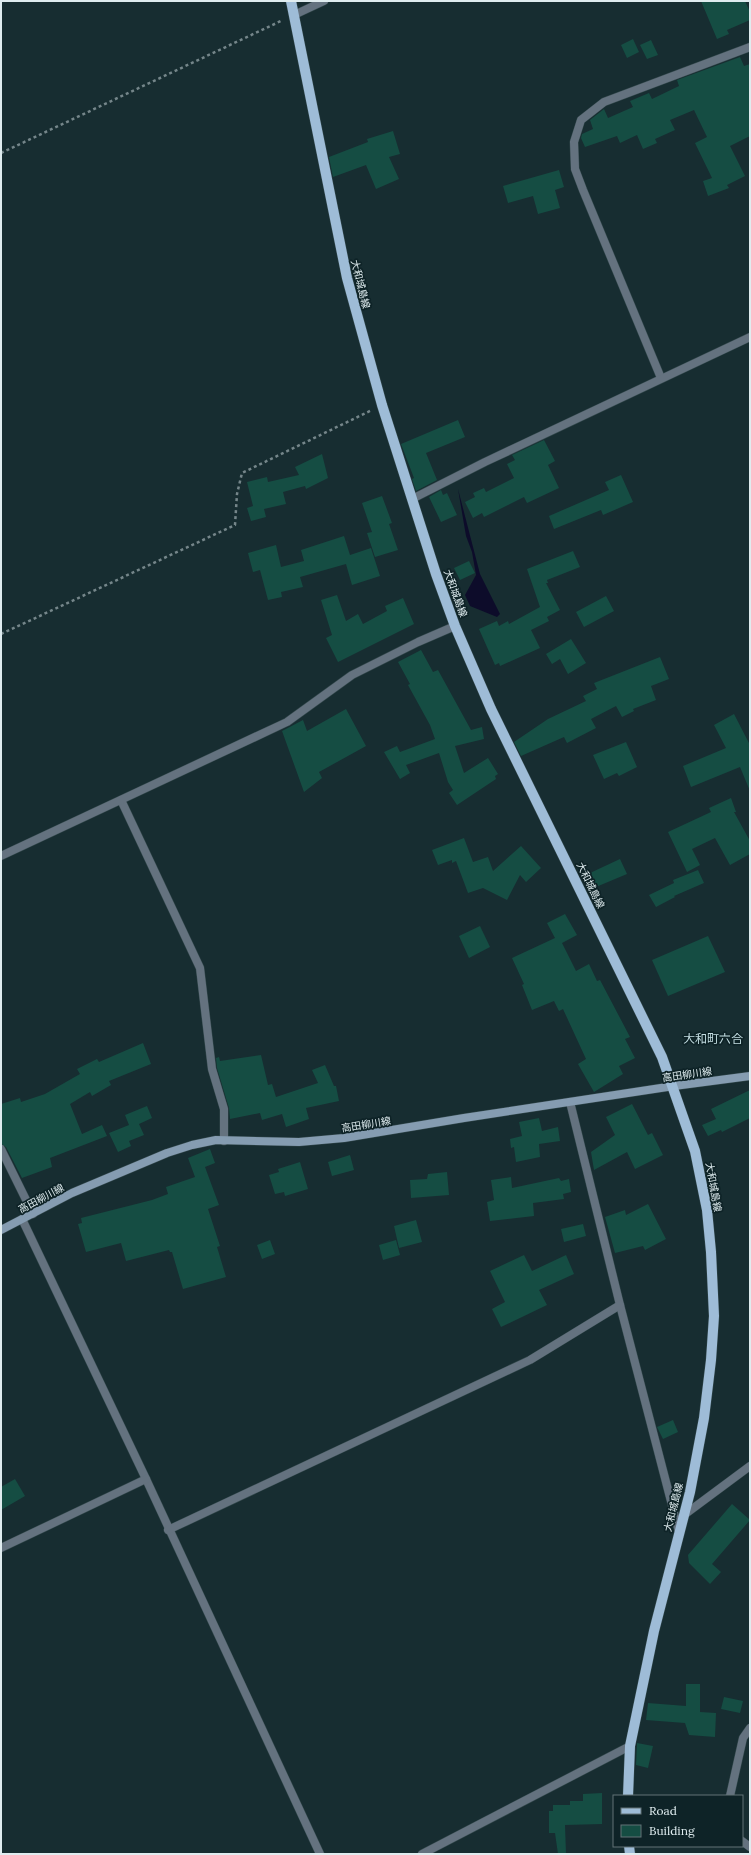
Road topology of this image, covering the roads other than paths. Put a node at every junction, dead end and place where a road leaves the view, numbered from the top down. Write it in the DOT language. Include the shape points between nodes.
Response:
graph roads {
  1 [pos="291,1"];
  2 [pos="324,1"];
  3 [pos="294,15"];
  4 [pos="750,47"];
  5 [pos="750,336"];
  6 [pos="661,378"];
  7 [pos="412,499"];
  8 [pos="455,626"];
  9 [pos="121,800"];
  10 [pos="1,856"];
  11 [pos="750,1076"];
  12 [pos="674,1086"];
  13 [pos="570,1102"];
  14 [pos="224,1141"];
  15 [pos="1,1149"];
  16 [pos="33,1214"];
  17 [pos="22,1219"];
  18 [pos="1,1230"];
  19 [pos="620,1305"];
  20 [pos="750,1466"];
  21 [pos="146,1479"];
  22 [pos="684,1515"];
  23 [pos="168,1530"];
  24 [pos="679,1532"];
  25 [pos="1,1548"];
  26 [pos="750,1728"];
  27 [pos="630,1746"];
  28 [pos="628,1795"];
  29 [pos="730,1795"];
  30 [pos="320,1854"];
  31 [pos="422,1854"];
  1 -- 3 [label="main road, 大和城島線"];
  2 -- 3 [label="street"];
  3 -- 7 [label="main road, 大和城島線" via="347,278 382,405"];
  4 -- 6 [label="street" via="604,102 581,120 574,142 576,169 583,190"];
  5 -- 6 [label="street"];
  6 -- 7 [label="street"];
  7 -- 8 [label="main road, 大和城島線"];
  8 -- 9 [label="street" via="352,675 287,722"];
  8 -- 12 [label="main road, 大和城島線" via="492,709"];
  9 -- 10 [label="street"];
  9 -- 14 [label="street" via="200,968 212,1069 224,1109"];
  11 -- 12 [label="main road, 高田柳川線"];
  12 -- 13 [label="main road, 高田柳川線"];
  12 -- 22 [label="main road, 大和城島線" via="695,1151 707,1210 714,1316 704,1418"];
  13 -- 14 [label="main road, 高田柳川線" via="344,1138 299,1142"];
  13 -- 19 [label="street"];
  14 -- 16 [label="main road, 高田柳川線" via="192,1144 167,1153 72,1193"];
  15 -- 16 [label="street"];
  16 -- 17 [label="main road, 高田柳川線"];
  17 -- 18 [label="main road, 高田柳川線"];
  17 -- 21 [label="street"];
  19 -- 23 [label="street" via="530,1360"];
  19 -- 24 [label="street"];
  20 -- 22 [label="street"];
  21 -- 23 [label="street"];
  21 -- 25 [label="street"];
  22 -- 24 [label="main road, 大和城島線"];
  23 -- 30 [label="street"];
  24 -- 27 [label="main road, 大和城島線" via="654,1631"];
  26 -- 29 [label="street" via="743,1738"];
  27 -- 28 [label="main road, 大和城島線"];
  27 -- 31 [label="street"];
}
